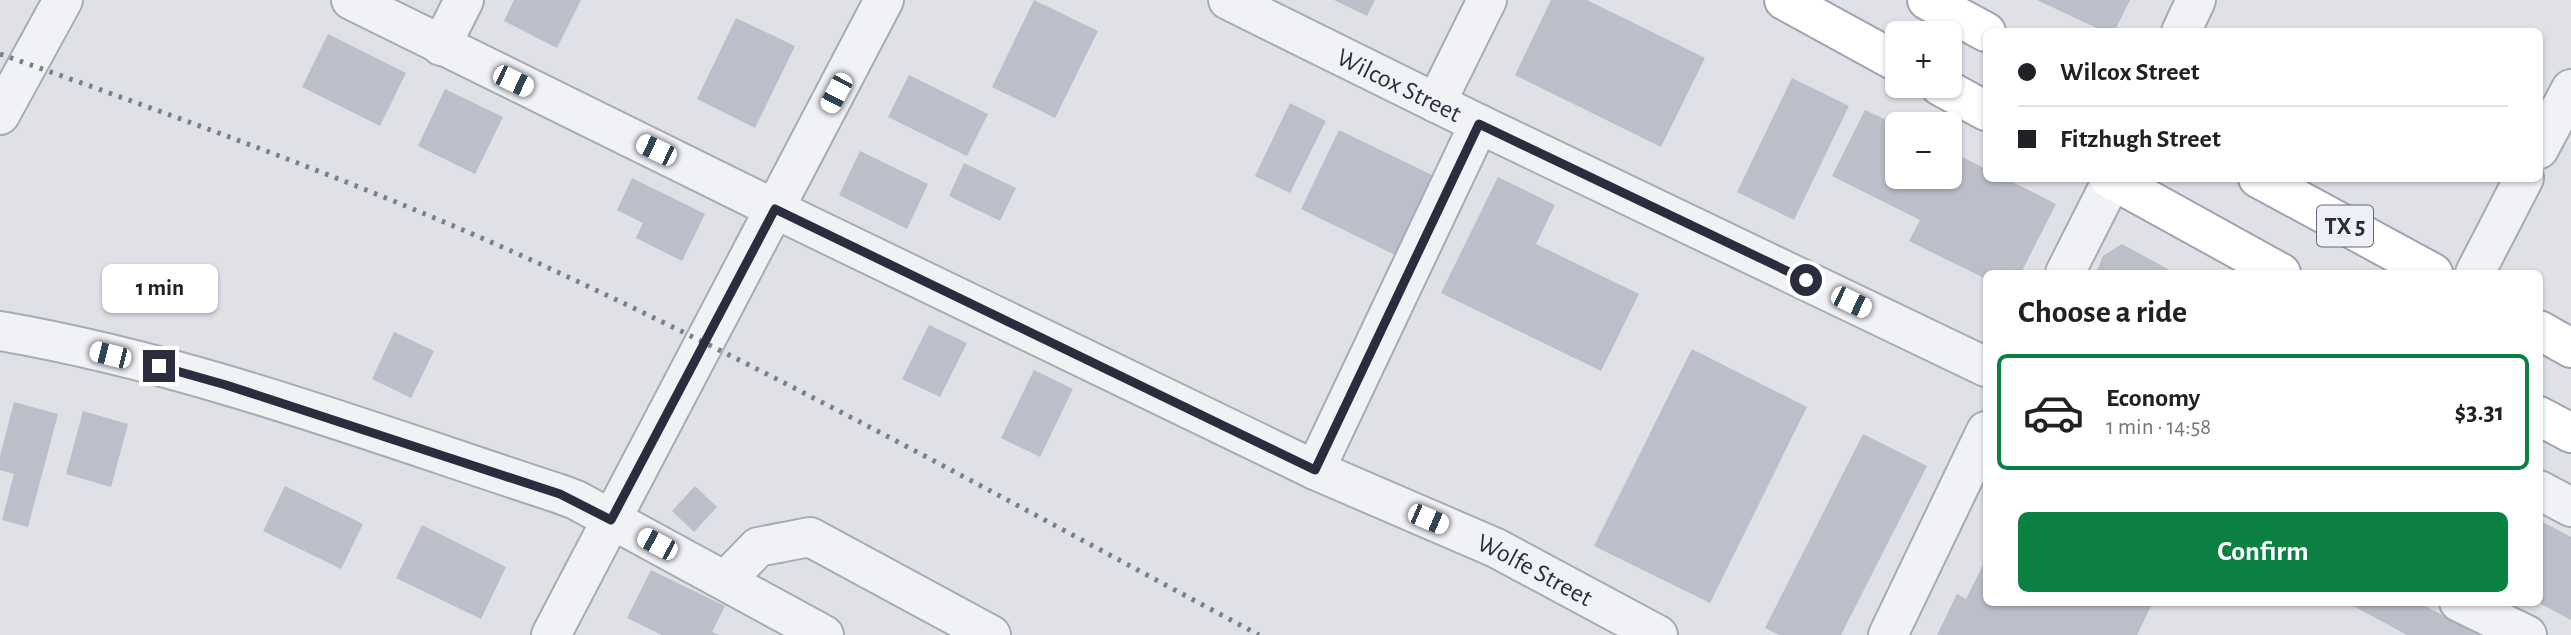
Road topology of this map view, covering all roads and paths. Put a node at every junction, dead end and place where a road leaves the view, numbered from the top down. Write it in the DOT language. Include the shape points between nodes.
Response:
graph roads {
  1 [pos="63,0"];
  2 [pos="351,0"];
  3 [pos="464,0"];
  4 [pos="884,0"];
  5 [pos="1228,0"];
  6 [pos="1487,0"];
  7 [pos="1784,0"];
  8 [pos="1927,0"];
  9 [pos="2196,0"];
  10 [pos="2183,28"];
  11 [pos="1983,30"];
  12 [pos="441,46"];
  13 [pos="1885,55"];
  14 [pos="2571,89"];
  15 [pos="1962,98"];
  16 [pos="1436,103"];
  17 [pos="1983,109"];
  18 [pos="0,115"];
  19 [pos="1479,124"];
  20 [pos="2543,142"];
  21 [pos="2110,182"];
  22 [pos="2116,182"];
  23 [pos="2265,182"];
  24 [pos="2522,182"];
  25 [pos="775,209"];
  26 [pos="2066,270"];
  27 [pos="2276,270"];
  28 [pos="2427,270"];
  29 [pos="2476,270"];
  30 [pos="0,331"];
  31 [pos="2543,333"];
  32 [pos="2571,348"];
  33 [pos="1983,367"];
  34 [pos="2543,418"];
  35 [pos="2571,433"];
  36 [pos="1983,437"];
  37 [pos="1315,470"];
  38 [pos="2543,492"];
  39 [pos="2571,506"];
  40 [pos="611,520"];
  41 [pos="726,580"];
  42 [pos="2467,606"];
  43 [pos="551,635"];
  44 [pos="824,635"];
  45 [pos="991,635"];
  46 [pos="1658,635"];
  47 [pos="1888,635"];
  48 [pos="2527,635"];
  1 -- 18 [label="street"];
  2 -- 12 [label="street, Wolfe Street"];
  3 -- 12 [label="street"];
  4 -- 25 [label="street"];
  5 -- 16 [label="street, Wilcox Street"];
  6 -- 16 [label="street"];
  7 -- 13 [label="main road"];
  8 -- 11 [label="main road"];
  9 -- 10 [label="street"];
  12 -- 25 [label="street, Wolfe Street"];
  14 -- 20 [label="street"];
  15 -- 17 [label="main road"];
  16 -- 19 [label="street, Wilcox Street"];
  19 -- 33 [label="street, Wilcox Street"];
  19 -- 37 [label="street"];
  21 -- 26 [label="street"];
  22 -- 27 [label="main road"];
  23 -- 28 [label="main road, TX 5"];
  24 -- 29 [label="street"];
  25 -- 37 [label="street, Wolfe Street"];
  25 -- 40 [label="street"];
  30 -- 40 [label="street" via="226,385 560,494"];
  31 -- 32 [label="main road"];
  34 -- 35 [label="main road"];
  36 -- 47 [label="street"];
  37 -- 46 [label="street, Wolfe Street" via="1496,548"];
  38 -- 39 [label="street"];
  40 -- 41 [label="street"];
  40 -- 43 [label="street"];
  41 -- 44 [label="street"];
  41 -- 45 [label="street" via="758,547 810,537"];
  42 -- 48 [label="street"];
}
